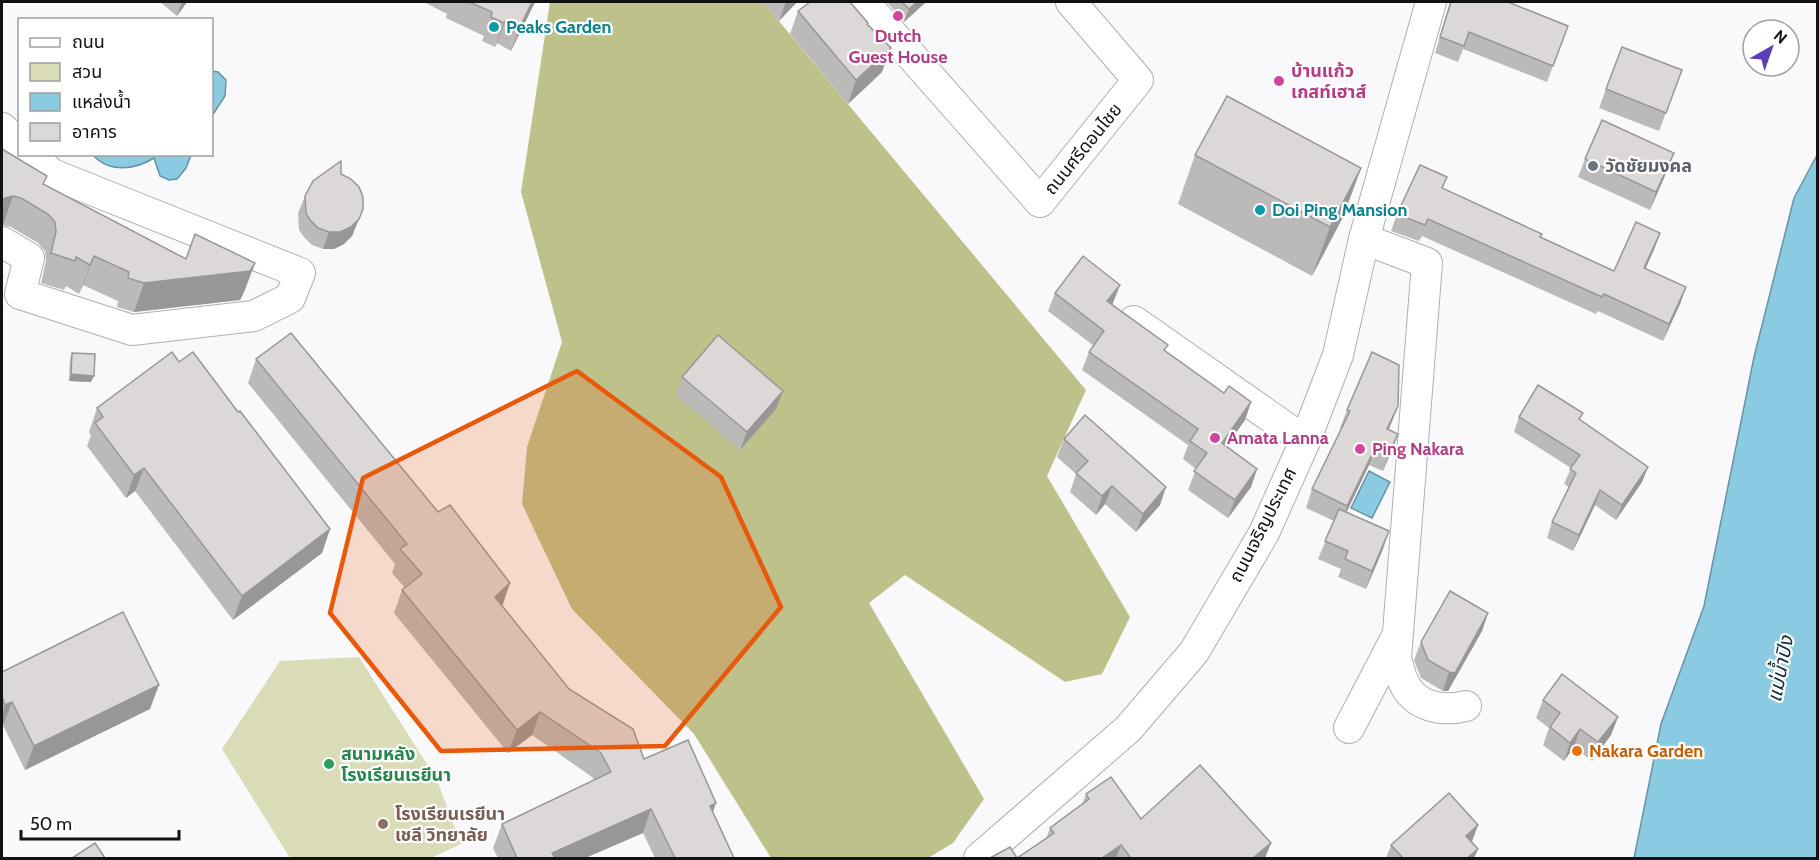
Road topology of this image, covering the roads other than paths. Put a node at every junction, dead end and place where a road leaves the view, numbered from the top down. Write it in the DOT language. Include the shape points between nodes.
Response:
graph roads {
  1 [pos="864,2"];
  2 [pos="1071,2"];
  3 [pos="1431,2"];
  4 [pos="2,128"];
  5 [pos="18,143"];
  6 [pos="32,156"];
  7 [pos="1364,239"];
  8 [pos="2,242"];
  9 [pos="1127,316"];
  10 [pos="1305,441"];
  11 [pos="1396,638"];
  12 [pos="1466,706"];
  13 [pos="1349,728"];
  14 [pos="979,858"];
  1 -- 2 [label="street, ถนนศรีดอนไชย" via="1040,202 1138,80"];
  3 -- 7 [label="street, ถนนเจริญประเทศ"];
  4 -- 5 [label="street"];
  6 -- 8 [label="street" via="52,174 300,273 290,298 254,316 132,330 20,294 29,258"];
  7 -- 10 [label="street, ถนนเจริญประเทศ" via="1338,355"];
  7 -- 11 [label="street" via="1427,263"];
  9 -- 10 [label="street"];
  10 -- 14 [label="street, ถนนเจริญประเทศ" via="1264,533 1194,652 1128,729"];
  11 -- 12 [label="street" via="1396,658 1403,683 1413,694 1422,702 1443,709"];
  11 -- 13 [label="street"];
}
